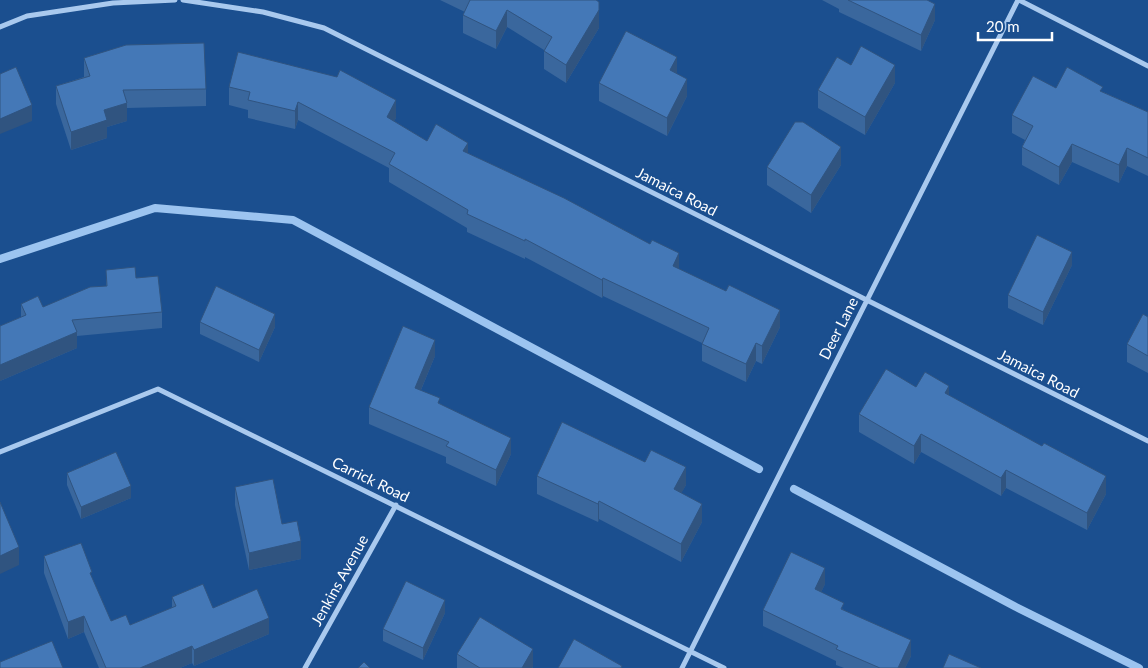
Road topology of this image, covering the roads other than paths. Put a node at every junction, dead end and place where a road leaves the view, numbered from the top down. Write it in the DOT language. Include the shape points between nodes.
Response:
graph roads {
  1 [pos="176,0"];
  2 [pos="183,0"];
  3 [pos="1018,0"];
  4 [pos="0,27"];
  5 [pos="1148,66"];
  6 [pos="867,299"];
  7 [pos="1148,441"];
  8 [pos="0,452"];
  9 [pos="396,505"];
  10 [pos="690,651"];
  11 [pos="304,668"];
  12 [pos="682,668"];
  13 [pos="724,668"];
  1 -- 4 [label="street" via="113,3 27,16"];
  2 -- 6 [label="street, Jamaica Road" via="263,12 324,28"];
  3 -- 5 [label="street"];
  3 -- 6 [label="street, Deer Lane"];
  6 -- 7 [label="street, Jamaica Road"];
  6 -- 10 [label="street, Deer Lane"];
  8 -- 9 [label="street, Carrick Road" via="158,389"];
  9 -- 10 [label="street, Carrick Road"];
  9 -- 11 [label="street, Jenkins Avenue"];
  10 -- 12 [label="street, Deer Lane"];
  10 -- 13 [label="street, Carrick Road"];
}
